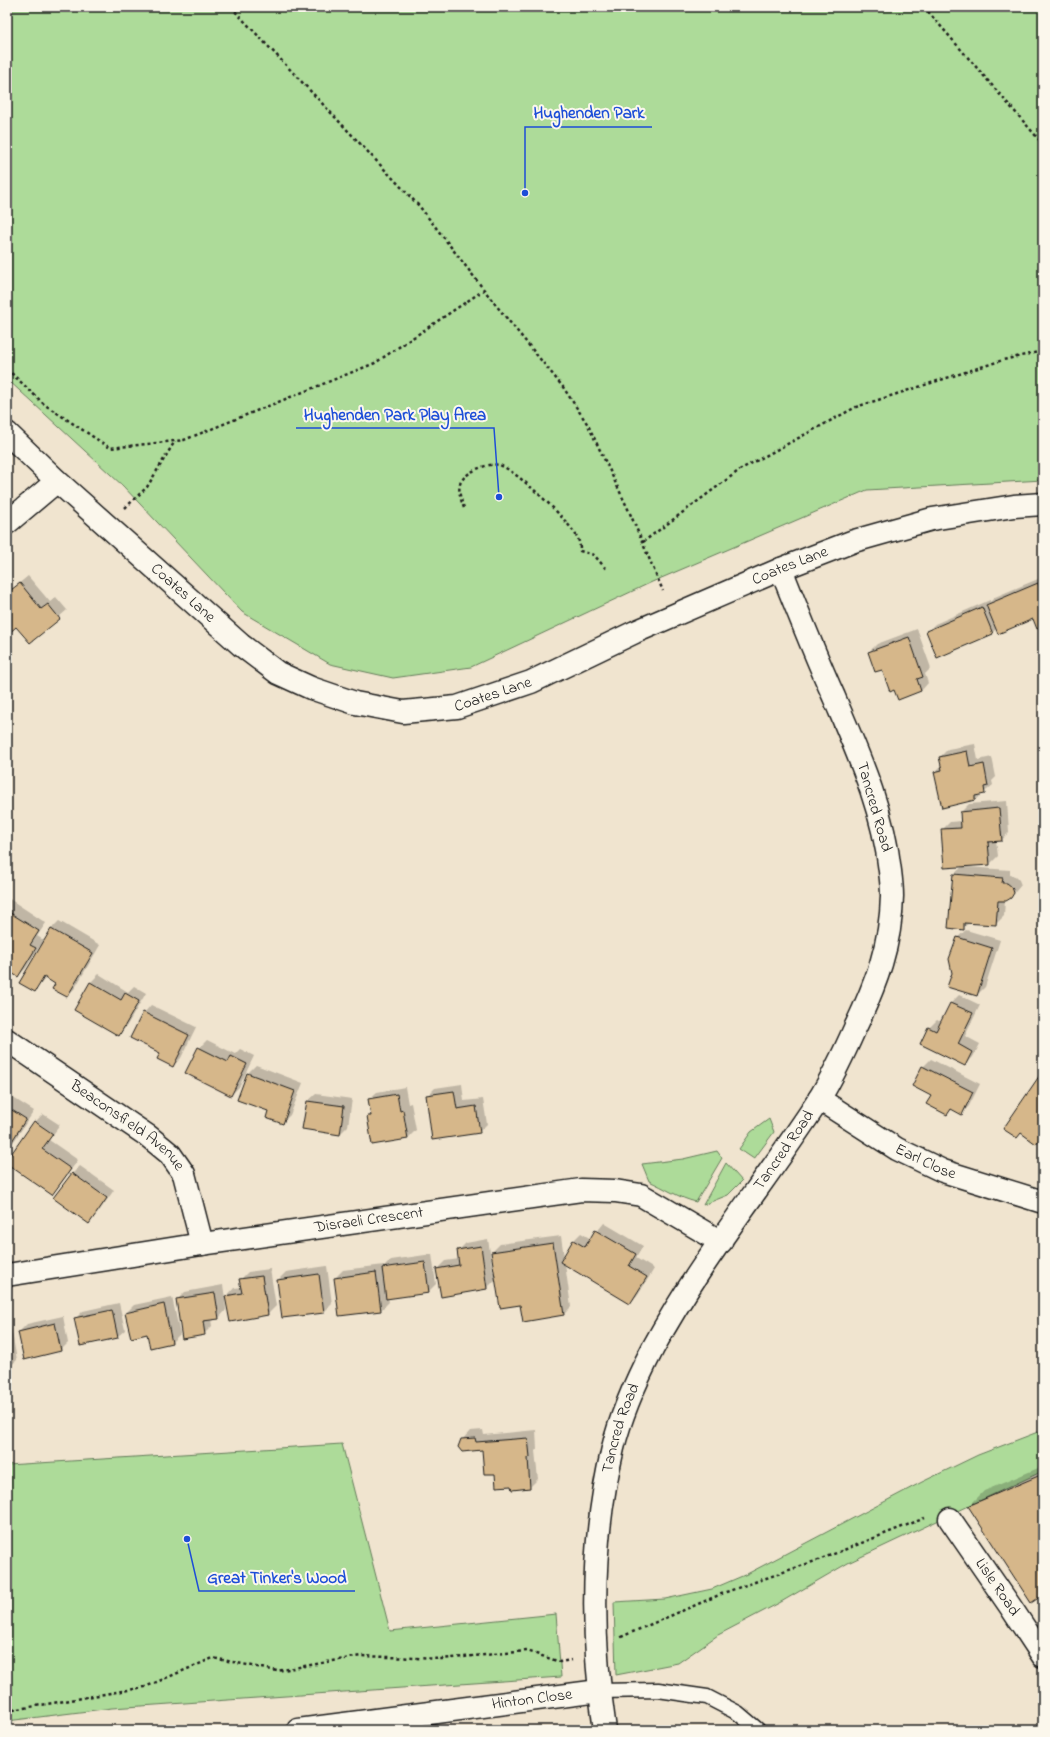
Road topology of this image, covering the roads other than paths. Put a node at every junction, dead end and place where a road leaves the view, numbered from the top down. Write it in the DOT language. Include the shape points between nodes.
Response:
graph roads {
  1 [pos="7,433"];
  2 [pos="57,480"];
  3 [pos="1043,504"];
  4 [pos="7,523"];
  5 [pos="781,568"];
  6 [pos="7,1040"];
  7 [pos="819,1099"];
  8 [pos="1043,1202"];
  9 [pos="721,1242"];
  10 [pos="202,1244"];
  11 [pos="7,1275"];
  12 [pos="950,1520"];
  13 [pos="1043,1656"];
  14 [pos="599,1691"];
  15 [pos="298,1730"];
  16 [pos="605,1730"];
  17 [pos="758,1730"];
  1 -- 2 [label="street, Coates Lane"];
  2 -- 4 [label="street"];
  2 -- 5 [label="street, Coates Lane" via="241,644 278,673 355,703 403,712 457,707 531,682 635,632"];
  3 -- 5 [label="street, Coates Lane" via="932,519 854,541"];
  5 -- 7 [label="street, Tancred Road" via="868,777 887,842 892,894 887,948 871,996"];
  6 -- 10 [label="street, Beaconsfield Avenue" via="148,1136 170,1154 184,1174"];
  7 -- 8 [label="street, Earl Close" via="897,1150 943,1171"];
  7 -- 9 [label="street, Tancred Road"];
  9 -- 10 [label="street, Disraeli Crescent" via="641,1195 581,1190"];
  9 -- 14 [label="street, Tancred Road" via="653,1348 633,1390 614,1444 604,1491 598,1543 595,1607"];
  10 -- 11 [label="street, Disraeli Crescent"];
  12 -- 13 [label="street, Lisle Road"];
  14 -- 15 [label="street, Hinton Close"];
  14 -- 16 [label="street, Tancred Road"];
  14 -- 17 [label="lane, Hinton Close" via="658,1690 707,1698 738,1713"];
}
